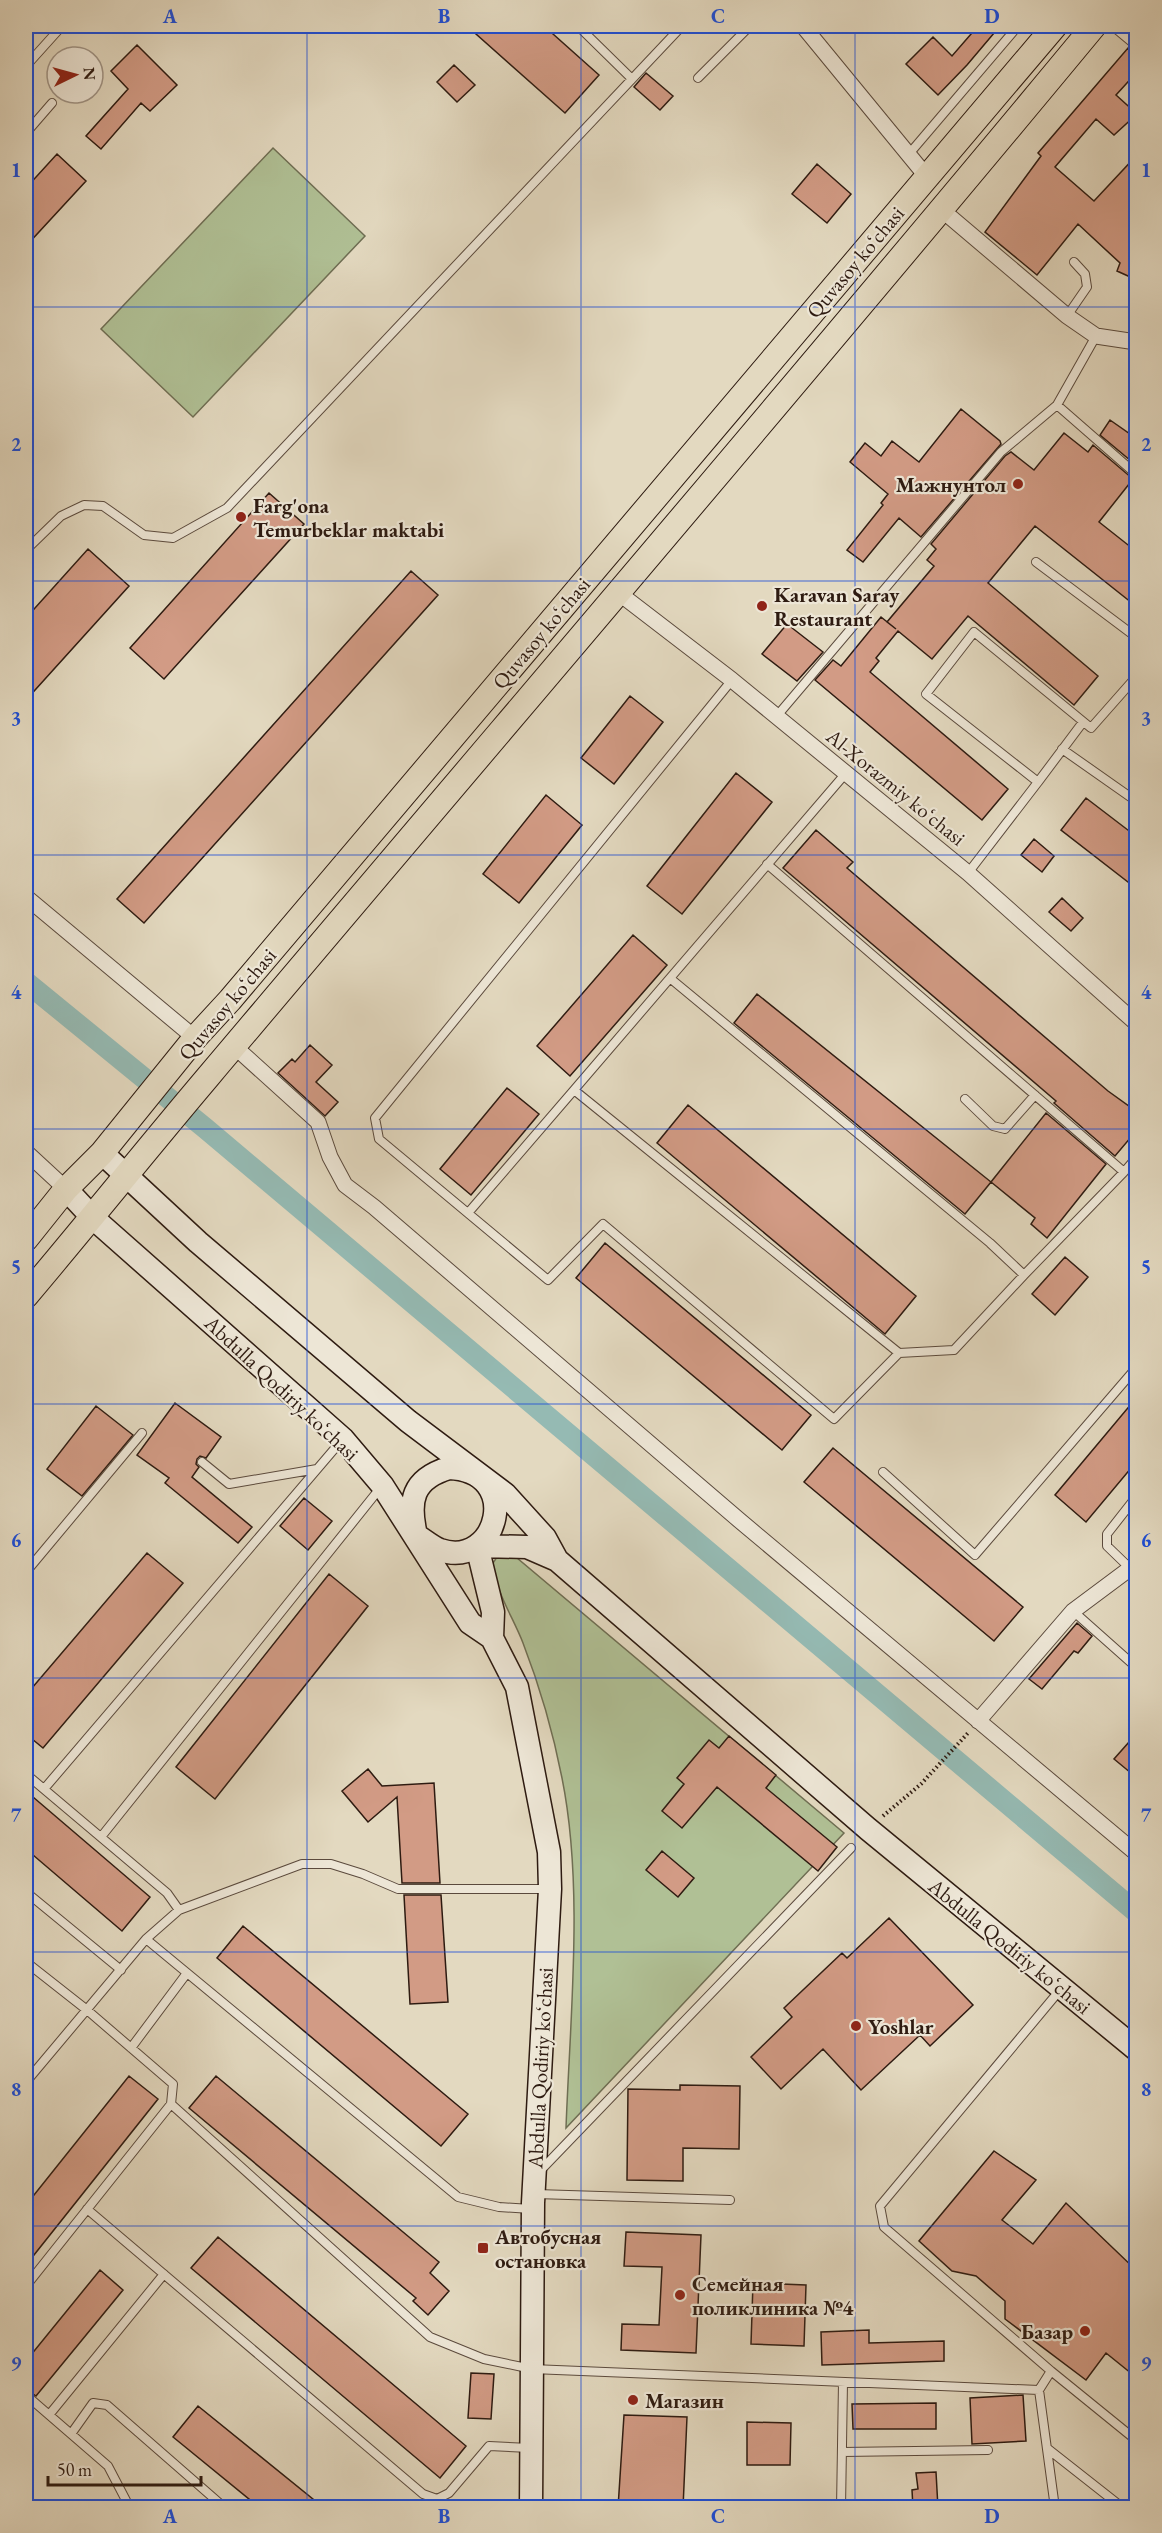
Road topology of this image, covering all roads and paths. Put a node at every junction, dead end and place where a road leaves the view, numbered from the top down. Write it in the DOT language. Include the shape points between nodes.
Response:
graph roads {
  1 [pos="62,26"];
  2 [pos="578,26"];
  3 [pos="682,26"];
  4 [pos="750,26"];
  5 [pos="803,26"];
  6 [pos="1018,26"];
  7 [pos="1055,26"];
  8 [pos="1094,26"];
  9 [pos="1118,26"];
  10 [pos="1135,36"];
  11 [pos="26,66"];
  12 [pos="630,78"];
  13 [pos="698,78"];
  14 [pos="50,105"];
  15 [pos="26,133"];
  16 [pos="909,154"];
  17 [pos="927,177"];
  18 [pos="942,210"];
  19 [pos="1074,262"];
  20 [pos="1066,316"];
  21 [pos="1096,336"];
  22 [pos="1137,342"];
  23 [pos="1057,405"];
  24 [pos="1137,474"];
  25 [pos="26,550"];
  26 [pos="1036,562"];
  27 [pos="620,594"];
  28 [pos="1137,638"];
  29 [pos="1137,677"];
  30 [pos="732,680"];
  31 [pos="776,717"];
  32 [pos="1083,722"];
  33 [pos="1062,749"];
  34 [pos="846,773"];
  35 [pos="1038,782"];
  36 [pos="1137,801"];
  37 [pos="766,864"];
  38 [pos="968,873"];
  39 [pos="26,897"];
  40 [pos="671,980"];
  41 [pos="1137,1023"];
  42 [pos="189,1046"];
  43 [pos="232,1050"];
  44 [pos="574,1090"];
  45 [pos="1035,1095"];
  46 [pos="965,1099"];
  47 [pos="26,1152"];
  48 [pos="102,1153"];
  49 [pos="1137,1158"];
  50 [pos="1124,1172"];
  51 [pos="128,1175"];
  52 [pos="66,1189"];
  53 [pos="468,1213"];
  54 [pos="93,1218"];
  55 [pos="26,1239"];
  56 [pos="1024,1275"];
  57 [pos="26,1296"];
  58 [pos="899,1353"];
  59 [pos="1137,1368"];
  60 [pos="142,1433"];
  61 [pos="343,1439"];
  62 [pos="202,1462"];
  63 [pos="317,1469"];
  64 [pos="883,1472"];
  65 [pos="476,1473"];
  66 [pos="382,1485"];
  67 [pos="1137,1497"];
  68 [pos="416,1535"];
  69 [pos="477,1546"];
  70 [pos="557,1560"];
  71 [pos="1135,1569"];
  72 [pos="26,1572"];
  73 [pos="1072,1611"];
  74 [pos="492,1638"];
  75 [pos="1137,1666"];
  76 [pos="978,1721"];
  77 [pos="26,1774"];
  78 [pos="921,1784"];
  79 [pos="44,1789"];
  80 [pos="101,1838"];
  81 [pos="851,1848"];
  82 [pos="1137,1852"];
  83 [pos="550,1889"];
  84 [pos="26,1892"];
  85 [pos="179,1910"];
  86 [pos="146,1939"];
  87 [pos="26,1962"];
  88 [pos="121,1970"];
  89 [pos="187,1973"];
  90 [pos="1062,1988"];
  91 [pos="87,2010"];
  92 [pos="131,2048"];
  93 [pos="1137,2049"];
  94 [pos="26,2082"];
  95 [pos="171,2104"];
  96 [pos="533,2193"];
  97 [pos="730,2200"];
  98 [pos="87,2209"];
  99 [pos="164,2274"];
  100 [pos="26,2286"];
  101 [pos="532,2369"];
  102 [pos="1052,2371"];
  103 [pos="843,2382"];
  104 [pos="1039,2390"];
  105 [pos="26,2395"];
  106 [pos="49,2415"];
  107 [pos="71,2434"];
  108 [pos="1137,2440"];
  109 [pos="532,2448"];
  110 [pos="1048,2449"];
  111 [pos="988,2450"];
  112 [pos="842,2452"];
  113 [pos="437,2503"];
  114 [pos="130,2508"];
  115 [pos="225,2508"];
  116 [pos="531,2508"];
  117 [pos="841,2508"];
  118 [pos="1055,2508"];
  119 [pos="1123,2508"];
  1 -- 11 [label="lane"];
  2 -- 12 [label="lane"];
  3 -- 12 [label="lane"];
  4 -- 13 [label="lane"];
  5 -- 16 [label="street"];
  6 -- 16 [label="lane"];
  7 -- 17 [label="main road, Quvasoy koʻchasi"];
  8 -- 18 [label="main road, Quvasoy koʻchasi"];
  9 -- 10 [label="street"];
  12 -- 25 [label="lane" via="227,508 173,538 144,536 103,506 84,505 61,516"];
  14 -- 15 [label="lane"];
  16 -- 17 [label="street"];
  17 -- 42 [label="main road, Quvasoy koʻchasi"];
  18 -- 20 [label="street"];
  18 -- 27 [label="main road, Quvasoy koʻchasi"];
  19 -- 20 [label="lane" via="1085,274 1087,287"];
  20 -- 21 [label="street"];
  21 -- 22 [label="street"];
  21 -- 23 [label="lane"];
  23 -- 24 [label="lane"];
  23 -- 31 [label="lane" via="1001,452"];
  26 -- 28 [label="lane"];
  27 -- 30 [label="street, Al-Xorazmiy koʻchasi"];
  27 -- 43 [label="main road, Quvasoy koʻchasi"];
  29 -- 32 [label="lane" via="1091,728"];
  30 -- 31 [label="street, Al-Xorazmiy koʻchasi"];
  30 -- 53 [label="lane" via="375,1118 380,1139"];
  31 -- 34 [label="street, Al-Xorazmiy koʻchasi"];
  32 -- 33 [label="lane"];
  32 -- 35 [label="lane" via="974,632 926,694"];
  33 -- 35 [label="lane"];
  33 -- 36 [label="lane"];
  34 -- 37 [label="lane"];
  34 -- 38 [label="street, Al-Xorazmiy koʻchasi"];
  35 -- 38 [label="lane"];
  37 -- 40 [label="lane"];
  37 -- 45 [label="lane"];
  38 -- 41 [label="street, Al-Xorazmiy koʻchasi"];
  39 -- 42 [label="street"];
  40 -- 44 [label="lane"];
  40 -- 56 [label="lane"];
  42 -- 48 [label="main road, Quvasoy koʻchasi"];
  43 -- 51 [label="main road, Quvasoy koʻchasi"];
  43 -- 76 [label="street" via="318,1122 345,1185"];
  44 -- 53 [label="lane"];
  44 -- 58 [label="lane"];
  45 -- 46 [label="lane" via="1005,1129 993,1126"];
  45 -- 50 [label="lane"];
  47 -- 52 [label="street"];
  48 -- 51 [label="street, Abdulla Qodiriy koʻchasi"];
  48 -- 52 [label="main road, Quvasoy koʻchasi"];
  49 -- 50 [label="lane"];
  50 -- 56 [label="lane"];
  51 -- 54 [label="main road"];
  51 -- 65 [label="street, Abdulla Qodiriy koʻchasi" via="198,1242 408,1421"];
  52 -- 54 [label="street, Abdulla Qodiriy koʻchasi"];
  52 -- 55 [label="main road, Quvasoy koʻchasi"];
  53 -- 58 [label="lane" via="548,1280 603,1224 834,1419"];
  54 -- 57 [label="main road"];
  54 -- 61 [label="street, Abdulla Qodiriy koʻchasi"];
  56 -- 58 [label="lane" via="954,1350"];
  59 -- 64 [label="lane" via="975,1555"];
  60 -- 72 [label="lane"];
  61 -- 63 [label="lane"];
  61 -- 66 [label="street, Abdulla Qodiriy koʻchasi"];
  62 -- 63 [label="lane" via="229,1484"];
  63 -- 79 [label="lane"];
  65 -- 68 [label="street" via="449,1468 424,1480 412,1505"];
  65 -- 69 [label="street" via="494,1495 496,1509 488,1536"];
  65 -- 70 [label="street, Abdulla Qodiriy koʻchasi" via="505,1494 545,1538"];
  66 -- 68 [label="street, Abdulla Qodiriy koʻchasi"];
  66 -- 80 [label="lane"];
  67 -- 71 [label="lane" via="1107,1534 1107,1546"];
  68 -- 69 [label="street" via="438,1550 451,1553"];
  68 -- 74 [label="street, Abdulla Qodiriy koʻchasi" via="470,1623"];
  69 -- 70 [label="street, Abdulla Qodiriy koʻchasi" via="527,1547"];
  69 -- 74 [label="street, Abdulla Qodiriy koʻchasi" via="493,1612"];
  70 -- 90 [label="street, Abdulla Qodiriy koʻchasi" via="868,1829"];
  71 -- 73 [label="street"];
  73 -- 75 [label="lane"];
  73 -- 76 [label="street"];
  74 -- 83 [label="street, Abdulla Qodiriy koʻchasi" via="517,1687 549,1852"];
  76 -- 78 [label="path"];
  76 -- 82 [label="street"];
  77 -- 79 [label="lane"];
  79 -- 80 [label="lane"];
  80 -- 85 [label="lane" via="167,1893"];
  81 -- 96 [label="lane"];
  83 -- 85 [label="lane" via="398,1889 332,1864 302,1864"];
  83 -- 96 [label="street, Abdulla Qodiriy koʻchasi"];
  84 -- 88 [label="lane"];
  85 -- 86 [label="lane"];
  86 -- 88 [label="lane"];
  86 -- 89 [label="lane"];
  87 -- 91 [label="lane"];
  88 -- 91 [label="lane"];
  89 -- 92 [label="lane"];
  89 -- 96 [label="lane" via="458,2197 499,2207"];
  90 -- 93 [label="street, Abdulla Qodiriy koʻchasi"];
  90 -- 102 [label="lane" via="880,2206 884,2227"];
  91 -- 92 [label="lane"];
  91 -- 94 [label="lane"];
  92 -- 95 [label="lane" via="173,2084"];
  95 -- 98 [label="lane"];
  95 -- 101 [label="lane" via="430,2337 484,2359"];
  96 -- 97 [label="lane"];
  96 -- 101 [label="street, Abdulla Qodiriy koʻchasi"];
  98 -- 99 [label="lane"];
  98 -- 100 [label="lane"];
  99 -- 106 [label="lane"];
  99 -- 113 [label="lane"];
  101 -- 103 [label="lane"];
  101 -- 109 [label="street, Abdulla Qodiriy koʻchasi"];
  102 -- 104 [label="lane"];
  102 -- 108 [label="lane"];
  103 -- 104 [label="lane"];
  103 -- 112 [label="lane"];
  104 -- 110 [label="lane"];
  105 -- 106 [label="lane"];
  106 -- 107 [label="lane"];
  107 -- 114 [label="lane" via="108,2466"];
  107 -- 115 [label="lane" via="93,2403 107,2405"];
  109 -- 113 [label="lane" via="489,2446"];
  109 -- 116 [label="street, Abdulla Qodiriy koʻchasi"];
  110 -- 118 [label="lane"];
  110 -- 119 [label="lane"];
  111 -- 112 [label="lane"];
  112 -- 117 [label="lane"];
}
